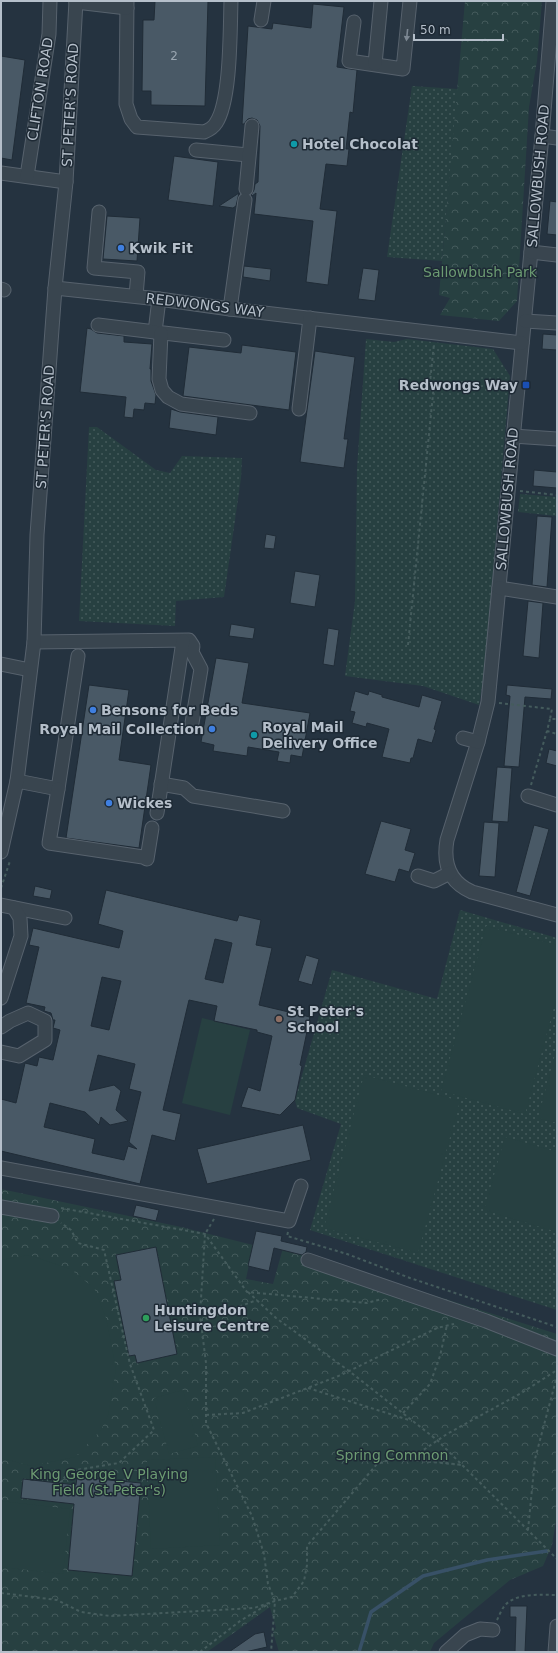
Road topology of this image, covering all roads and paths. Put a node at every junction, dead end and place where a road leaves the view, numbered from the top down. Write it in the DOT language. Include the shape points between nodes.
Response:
graph roads {
  1 [pos="50,1"];
  2 [pos="231,1"];
  3 [pos="264,1"];
  4 [pos="381,1"];
  5 [pos="410,1"];
  6 [pos="553,1"];
  7 [pos="76,2"];
  8 [pos="127,5"];
  9 [pos="261,20"];
  10 [pos="354,22"];
  11 [pos="375,64"];
  12 [pos="252,126"];
  13 [pos="542,136"];
  14 [pos="557,138"];
  15 [pos="196,150"];
  16 [pos="248,155"];
  17 [pos="1,173"];
  18 [pos="27,176"];
  19 [pos="66,182"];
  20 [pos="99,212"];
  21 [pos="531,252"];
  22 [pos="557,255"];
  23 [pos="55,288"];
  24 [pos="136,296"];
  25 [pos="159,299"];
  26 [pos="230,309"];
  27 [pos="310,318"];
  28 [pos="524,321"];
  29 [pos="557,322"];
  30 [pos="98,325"];
  31 [pos="158,332"];
  32 [pos="435,333"];
  33 [pos="224,340"];
  34 [pos="522,343"];
  35 [pos="299,409"];
  36 [pos="250,413"];
  37 [pos="514,436"];
  38 [pos="557,438"];
  39 [pos="508,490"];
  40 [pos="557,495"];
  41 [pos="499,588"];
  42 [pos="557,597"];
  43 [pos="183,640"];
  44 [pos="34,642"];
  45 [pos="408,645"];
  46 [pos="78,656"];
  47 [pos="1,664"];
  48 [pos="30,670"];
  49 [pos="488,702"];
  50 [pos="550,719"];
  51 [pos="557,719"];
  52 [pos="192,723"];
  53 [pos="547,731"];
  54 [pos="557,734"];
  55 [pos="463,738"];
  56 [pos="478,742"];
  57 [pos="17,781"];
  58 [pos="162,784"];
  59 [pos="58,789"];
  60 [pos="528,796"];
  61 [pos="557,805"];
  62 [pos="283,811"];
  63 [pos="157,813"];
  64 [pos="152,828"];
  65 [pos="1,850"];
  66 [pos="450,873"];
  67 [pos="418,876"];
  68 [pos="1,905"];
  69 [pos="14,908"];
  70 [pos="557,915"];
  71 [pos="65,918"];
  72 [pos="1,998"];
  73 [pos="1,1027"];
  74 [pos="1,1052"];
  75 [pos="1,1168"];
  76 [pos="301,1186"];
  77 [pos="1,1207"];
  78 [pos="220,1209"];
  79 [pos="54,1212"];
  80 [pos="289,1221"];
  81 [pos="205,1234"];
  82 [pos="308,1260"];
  83 [pos="247,1292"];
  84 [pos="404,1293"];
  85 [pos="257,1300"];
  86 [pos="200,1321"];
  87 [pos="455,1324"];
  88 [pos="447,1325"];
  89 [pos="557,1327"];
  90 [pos="557,1349"];
  91 [pos="557,1370"];
  92 [pos="349,1371"];
  93 [pos="557,1376"];
  94 [pos="306,1387"];
  95 [pos="402,1413"];
  96 [pos="206,1415"];
  97 [pos="414,1422"];
  98 [pos="437,1440"];
  99 [pos="402,1459"];
  100 [pos="430,1461"];
  101 [pos="462,1465"];
  102 [pos="60,1483"];
  103 [pos="528,1531"];
  104 [pos="557,1559"];
  105 [pos="1,1593"];
  106 [pos="557,1595"];
  107 [pos="275,1601"];
  108 [pos="557,1626"];
  109 [pos="493,1630"];
  110 [pos="556,1648"];
  111 [pos="200,1652"];
  112 [pos="271,1652"];
  113 [pos="446,1652"];
  1 -- 18 [label="street, CLIFTON ROAD" via="49,34"];
  2 -- 8 [label="street" via="226,94 220,116 212,129 204,132 138,127 131,119 126,104"];
  3 -- 9 [label="street"];
  4 -- 11 [label="street"];
  5 -- 11 [label="street, one-way" via="403,68"];
  6 -- 13 [label="street, SALLOWBUSH ROAD"];
  7 -- 8 [label="street"];
  7 -- 19 [label="street, ST PETER'S ROAD"];
  10 -- 11 [label="street" via="349,61"];
  12 -- 16 [label="street"];
  13 -- 14 [label="street"];
  13 -- 21 [label="street, SALLOWBUSH ROAD"];
  15 -- 16 [label="street"];
  16 -- 26 [label="street"];
  17 -- 18 [label="street"];
  18 -- 19 [label="street"];
  19 -- 23 [label="street, ST PETER'S ROAD"];
  20 -- 24 [label="street" via="94,268 138,272"];
  21 -- 22 [label="street"];
  21 -- 28 [label="street, SALLOWBUSH ROAD"];
  23 -- 24 [label="street, REDWONGS WAY"];
  23 -- 44 [label="street, ST PETER'S ROAD" via="37,534"];
  24 -- 25 [label="street, REDWONGS WAY"];
  25 -- 26 [label="street, REDWONGS WAY"];
  25 -- 31 [label="street"];
  26 -- 27 [label="street, REDWONGS WAY"];
  27 -- 32 [label="street, REDWONGS WAY"];
  27 -- 35 [label="street"];
  28 -- 29 [label="street"];
  28 -- 34 [label="street, SALLOWBUSH ROAD"];
  30 -- 31 [label="street"];
  31 -- 33 [label="street"];
  31 -- 36 [label="street" via="159,379 162,390 168,397 181,404"];
  32 -- 34 [label="street, REDWONGS WAY"];
  32 -- 45 [label="path" via="430,382 434,384"];
  34 -- 37 [label="street, SALLOWBUSH ROAD"];
  37 -- 38 [label="street"];
  37 -- 39 [label="street, SALLOWBUSH ROAD"];
  39 -- 40 [label="path"];
  39 -- 41 [label="street, SALLOWBUSH ROAD"];
  41 -- 42 [label="street"];
  41 -- 49 [label="street, SALLOWBUSH ROAD"];
  43 -- 44 [label="street"];
  43 -- 52 [label="street" via="189,640 193,646 192,652 201,669"];
  43 -- 58 [label="street"];
  44 -- 48 [label="street, ST PETER'S ROAD"];
  46 -- 59 [label="street"];
  47 -- 48 [label="street"];
  48 -- 57 [label="street, ST PETER'S ROAD"];
  49 -- 50 [label="path" via="552,709"];
  49 -- 56 [label="street, SALLOWBUSH ROAD"];
  50 -- 51 [label="path"];
  50 -- 53 [label="path"];
  53 -- 54 [label="path"];
  53 -- 60 [label="path"];
  55 -- 56 [label="street"];
  56 -- 66 [label="street, SALLOWBUSH ROAD" via="447,840 445,852"];
  57 -- 59 [label="street"];
  57 -- 65 [label="street, ST PETER'S ROAD"];
  58 -- 62 [label="street" via="184,788 192,796"];
  58 -- 63 [label="street"];
  59 -- 64 [label="street" via="49,843 143,857 147,860"];
  60 -- 61 [label="street"];
  66 -- 67 [label="street" via="434,881"];
  66 -- 70 [label="street, SALLOWBUSH ROAD" via="462,888 472,892"];
  68 -- 69 [label="street"];
  69 -- 71 [label="street"];
  69 -- 72 [label="street" via="20,918 21,936"];
  73 -- 74 [label="street" via="28,1013 45,1021 45,1040 19,1056"];
  75 -- 78 [label="street"];
  76 -- 80 [label="street"];
  77 -- 79 [label="street"];
  78 -- 80 [label="street"];
  78 -- 81 [label="path"];
  79 -- 81 [label="path"];
  79 -- 102 [label="path" via="71,1230 78,1243 104,1250 130,1364 154,1430 119,1463 70,1471"];
  80 -- 89 [label="path" via="287,1236 347,1254"];
  81 -- 83 [label="path"];
  81 -- 86 [label="path"];
  82 -- 84 [label="street"];
  83 -- 84 [label="path" via="367,1303"];
  83 -- 85 [label="path"];
  84 -- 90 [label="street"];
  85 -- 86 [label="path"];
  85 -- 92 [label="path" via="276,1318"];
  86 -- 96 [label="path" via="206,1363"];
  87 -- 88 [label="path"];
  88 -- 92 [label="path"];
  88 -- 95 [label="path" via="430,1384"];
  91 -- 98 [label="path"];
  92 -- 94 [label="path"];
  92 -- 95 [label="path"];
  93 -- 103 [label="path" via="535,1459"];
  94 -- 96 [label="path" via="243,1414"];
  94 -- 97 [label="path"];
  95 -- 97 [label="path"];
  96 -- 107 [label="path" via="206,1423 252,1516 264,1554 268,1584"];
  97 -- 98 [label="path"];
  98 -- 99 [label="path" via="410,1459"];
  98 -- 101 [label="path"];
  99 -- 101 [label="path"];
  99 -- 107 [label="path" via="377,1464 308,1546 304,1581 292,1597"];
  100 -- 101 [label="path"];
  101 -- 103 [label="path"];
  103 -- 104 [label="path"];
  105 -- 107 [label="path" via="57,1600 81,1612 110,1616 254,1608"];
  106 -- 109 [label="path" via="532,1595 511,1600 503,1608"];
  107 -- 111 [label="path" via="240,1622"];
  107 -- 112 [label="path"];
  108 -- 110 [label="street"];
  109 -- 113 [label="street" via="480,1629 465,1635"];
}
